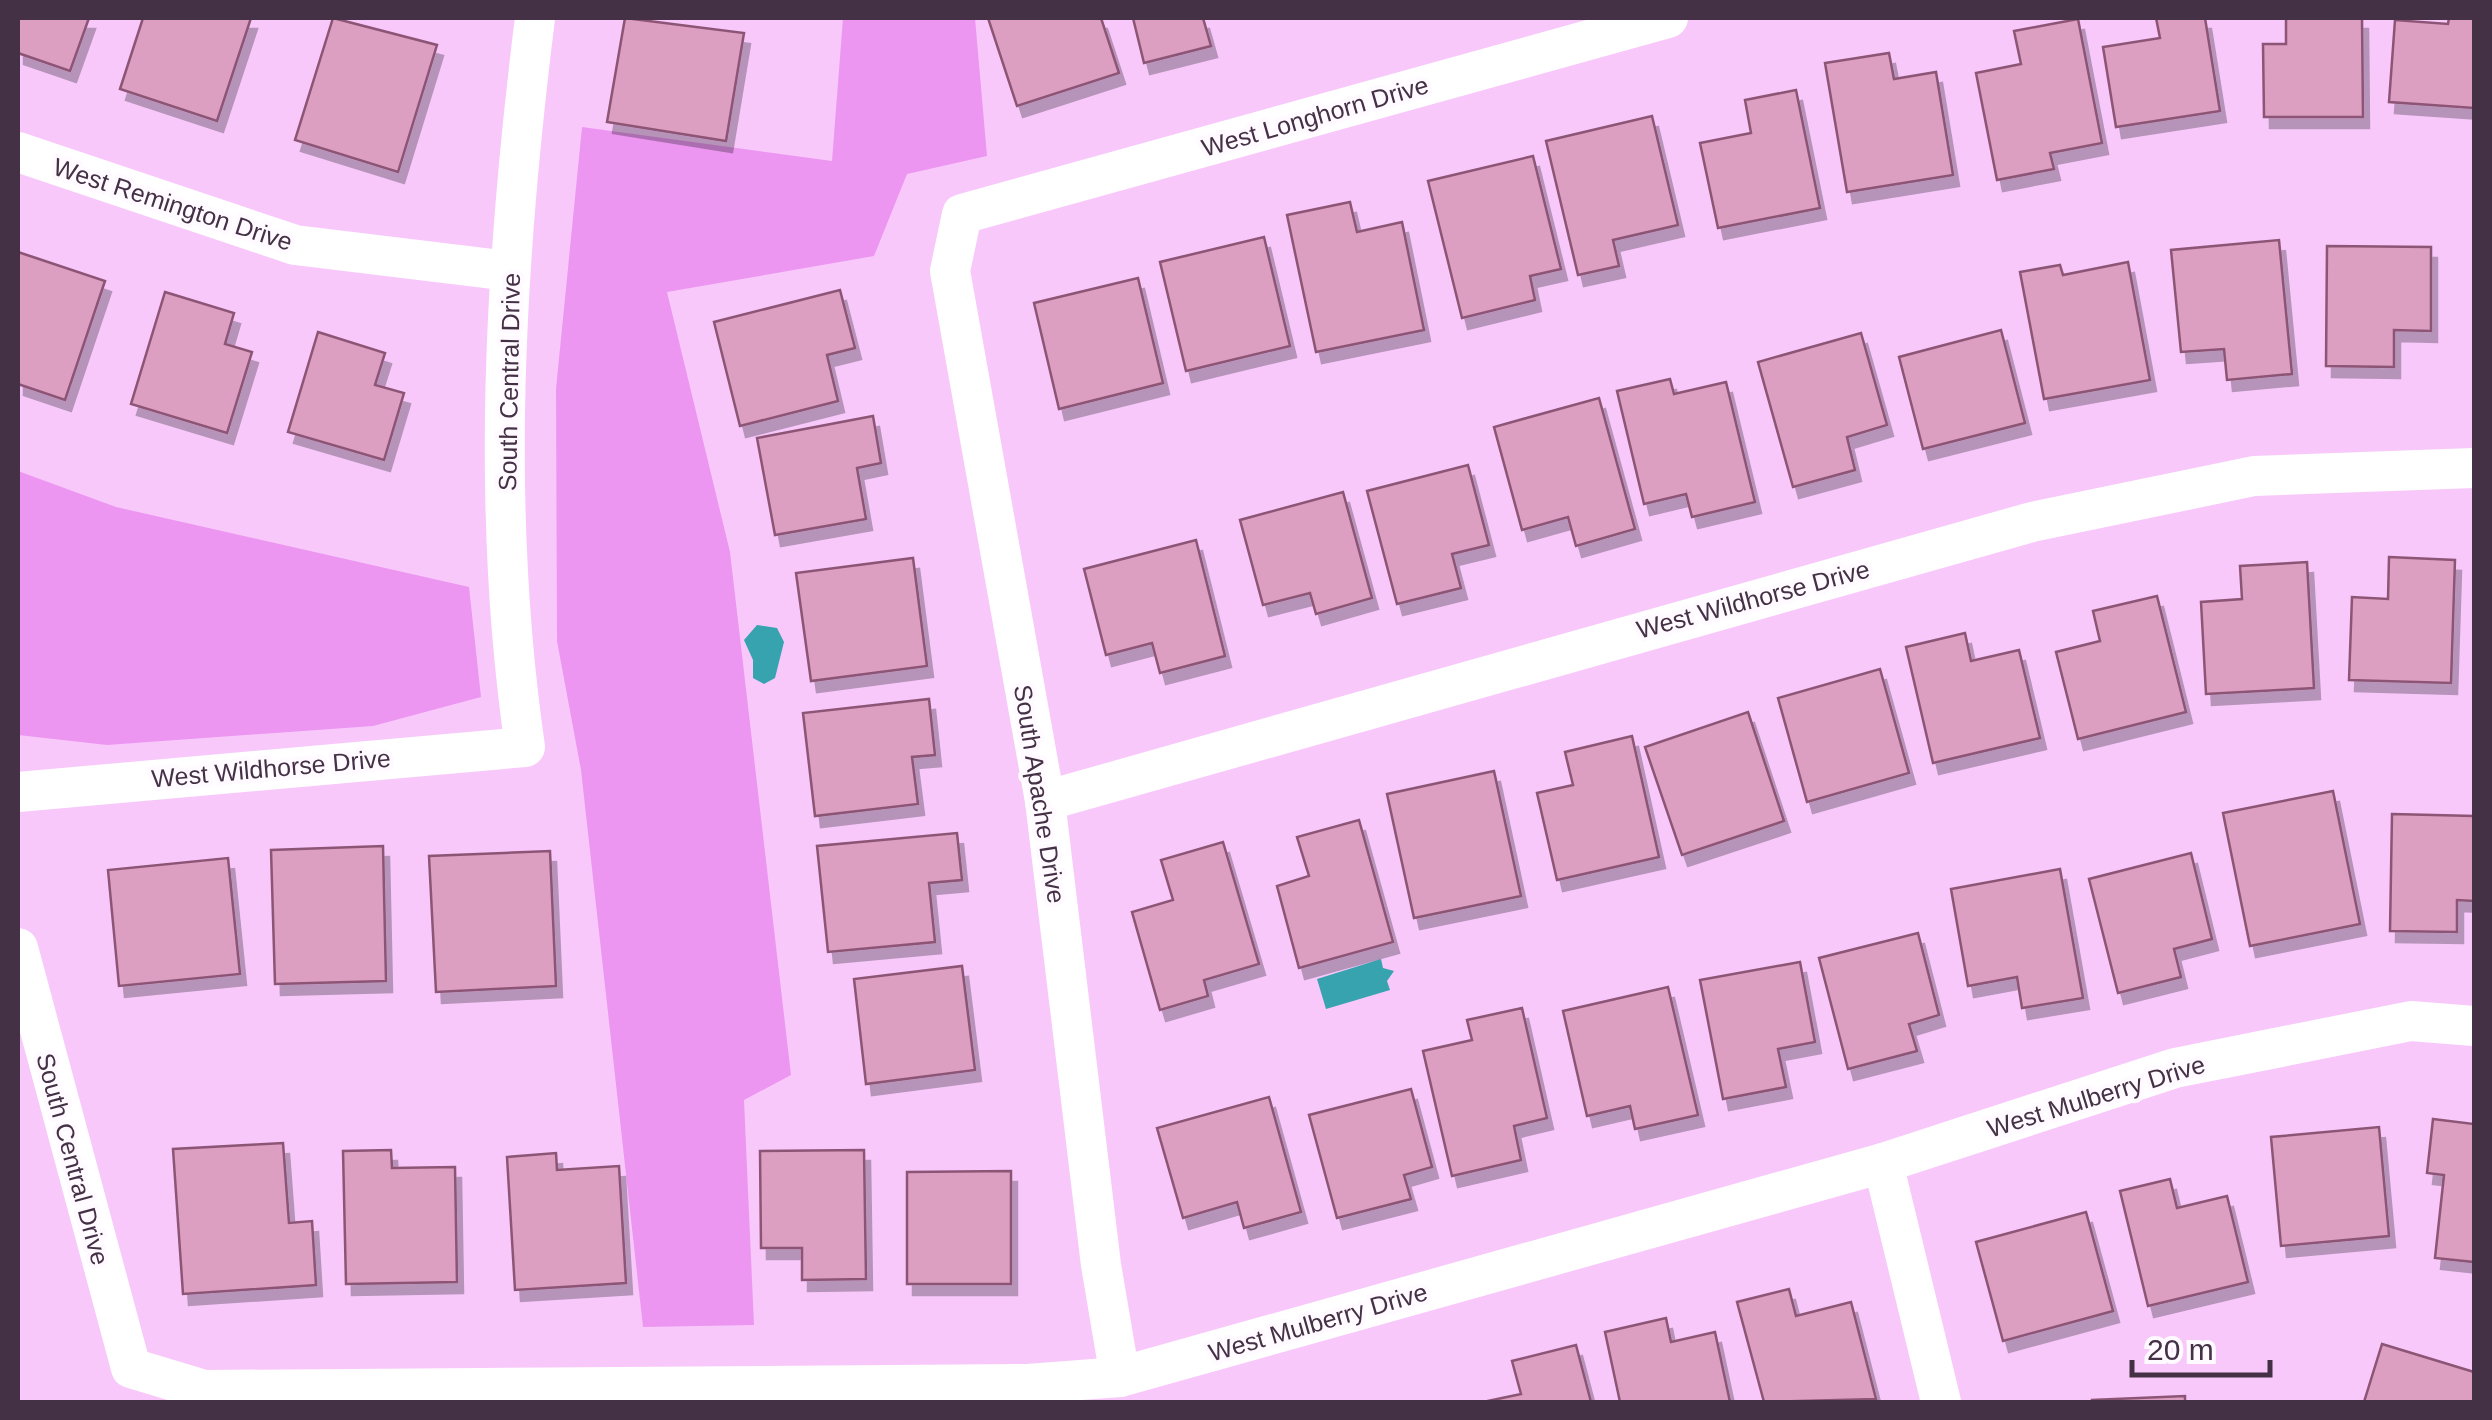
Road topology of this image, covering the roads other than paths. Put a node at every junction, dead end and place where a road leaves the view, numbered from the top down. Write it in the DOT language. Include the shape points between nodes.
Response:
graph roads {
  1 [pos="535,18"];
  2 [pos="1668,18"];
  3 [pos="18,152"];
  4 [pos="962,214"];
  5 [pos="510,270"];
  6 [pos="2474,468"];
  7 [pos="525,747"];
  8 [pos="18,792"];
  9 [pos="1045,801"];
  10 [pos="18,948"];
  11 [pos="2474,1026"];
  12 [pos="1883,1164"];
  13 [pos="131,1368"];
  14 [pos="1120,1377"];
  15 [pos="682,1394"];
  16 [pos="1941,1402"];
  1 -- 5 [label="street, South Central Drive"];
  2 -- 4 [label="street, West Longhorn Drive"];
  3 -- 5 [label="street, West Remington Drive" via="295,246"];
  4 -- 9 [label="street, South Apache Drive" via="950,271"];
  5 -- 7 [label="street, South Central Drive" via="506,548"];
  6 -- 9 [label="street, West Wildhorse Drive" via="2254,476 2032,522"];
  7 -- 8 [label="street, West Wildhorse Drive"];
  9 -- 14 [label="street, South Apache Drive"];
  10 -- 13 [label="street, South Central Drive"];
  11 -- 12 [label="street, West Mulberry Drive" via="2410,1021 2175,1068"];
  12 -- 14 [label="street, West Mulberry Drive"];
  12 -- 16 [label="street"];
  13 -- 15 [label="street, West Mulberry Drive" via="204,1390"];
  14 -- 15 [label="street, West Mulberry Drive"];
}
